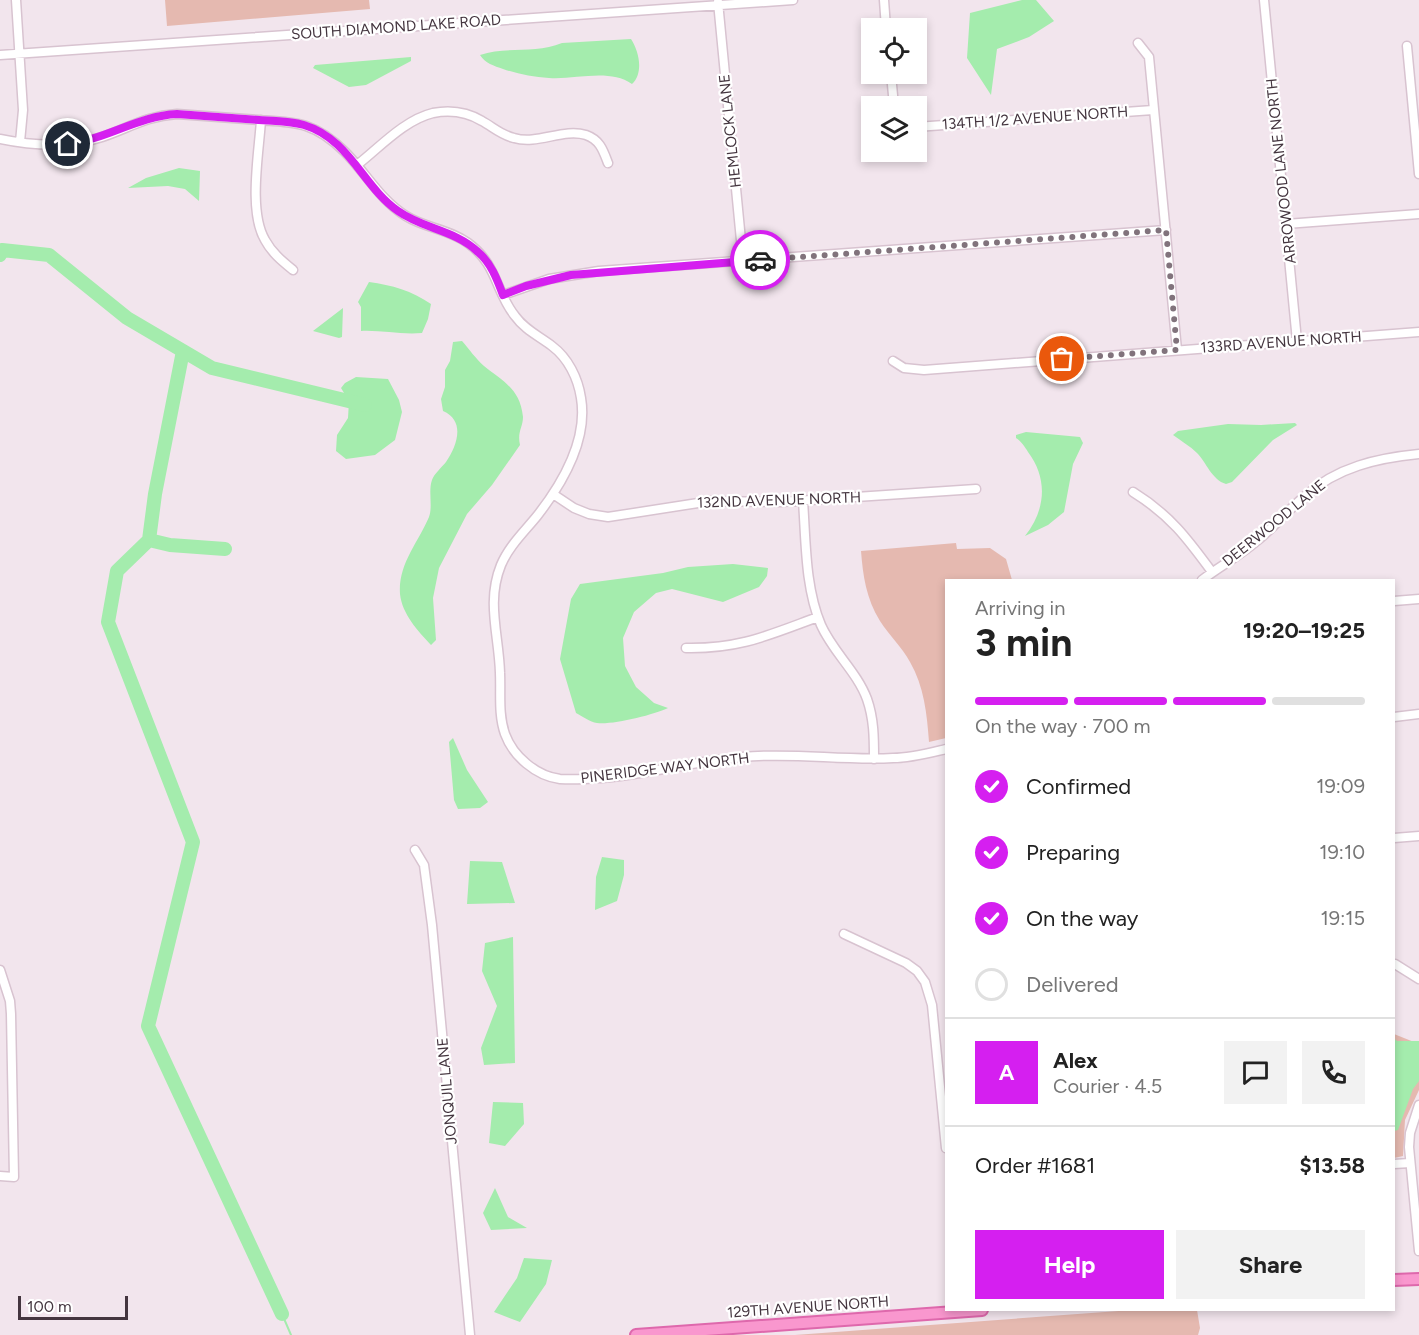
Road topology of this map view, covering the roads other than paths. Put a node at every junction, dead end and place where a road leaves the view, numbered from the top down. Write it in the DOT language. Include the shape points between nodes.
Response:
graph roads {
  1 [pos="16,0"];
  2 [pos="793,0"];
  3 [pos="884,0"];
  4 [pos="1264,0"];
  5 [pos="718,3"];
  6 [pos="885,18"];
  7 [pos="1138,43"];
  8 [pos="1407,46"];
  9 [pos="19,53"];
  10 [pos="0,55"];
  11 [pos="1153,110"];
  12 [pos="261,120"];
  13 [pos="927,126"];
  14 [pos="0,139"];
  15 [pos="20,142"];
  16 [pos="608,163"];
  17 [pos="357,165"];
  18 [pos="1419,174"];
  19 [pos="1419,214"];
  20 [pos="1286,224"];
  21 [pos="1166,230"];
  22 [pos="743,261"];
  23 [pos="294,270"];
  24 [pos="503,295"];
  25 [pos="1419,332"];
  26 [pos="1297,341"];
  27 [pos="1177,350"];
  28 [pos="893,361"];
  29 [pos="1419,454"];
  30 [pos="976,489"];
  31 [pos="1133,492"];
  32 [pos="553,494"];
  33 [pos="803,501"];
  34 [pos="1212,572"];
  35 [pos="1203,579"];
  36 [pos="1419,599"];
  37 [pos="1395,601"];
  38 [pos="818,617"];
  39 [pos="686,648"];
  40 [pos="1419,714"];
  41 [pos="1395,717"];
  42 [pos="945,749"];
  43 [pos="874,759"];
  44 [pos="1419,836"];
  45 [pos="1395,838"];
  46 [pos="415,850"];
  47 [pos="844,934"];
  48 [pos="1395,964"];
  49 [pos="0,970"];
  50 [pos="1419,979"];
  51 [pos="1419,1105"];
  52 [pos="945,1138"];
  53 [pos="1410,1163"];
  54 [pos="1395,1164"];
  55 [pos="0,1176"];
  56 [pos="1419,1251"];
  57 [pos="1419,1279"];
  58 [pos="1395,1281"];
  59 [pos="950,1311"];
  60 [pos="470,1335"];
  61 [pos="636,1335"];
  1 -- 9 [label="street"];
  2 -- 5 [label="street, SOUTH DIAMOND LAKE ROAD"];
  3 -- 6 [label="street"];
  4 -- 20 [label="street, ARROWOOD LANE NORTH"];
  5 -- 9 [label="street, SOUTH DIAMOND LAKE ROAD"];
  5 -- 22 [label="street, HEMLOCK LANE"];
  7 -- 11 [label="street" via="1149,57"];
  8 -- 18 [label="street"];
  9 -- 10 [label="street, SOUTH DIAMOND LAKE ROAD"];
  9 -- 15 [label="street" via="23,110"];
  11 -- 13 [label="street, 134TH 1/2 AVENUE NORTH"];
  11 -- 21 [label="street"];
  12 -- 15 [label="street, PINERIDGE WAY NORTH" via="162,115 83,142"];
  12 -- 17 [label="street, PINERIDGE WAY NORTH" via="306,126 325,135"];
  12 -- 23 [label="street" via="258,225 272,250"];
  14 -- 15 [label="street, PINERIDGE WAY NORTH"];
  16 -- 17 [label="street" via="602,147 588,136 577,133 525,140 500,133 469,115 446,112 432,113 410,123"];
  17 -- 24 [label="street, PINERIDGE WAY NORTH" via="395,209 426,226 456,235 480,253"];
  19 -- 20 [label="street"];
  20 -- 26 [label="street, ARROWOOD LANE NORTH"];
  21 -- 22 [label="street"];
  21 -- 27 [label="street"];
  22 -- 24 [label="street" via="571,275"];
  24 -- 32 [label="street, PINERIDGE WAY NORTH" via="525,328 555,348 568,363 581,394 583,410 578,440"];
  25 -- 26 [label="street, 133RD AVENUE NORTH"];
  26 -- 27 [label="street, 133RD AVENUE NORTH"];
  27 -- 28 [label="street, 133RD AVENUE NORTH" via="924,370 904,368"];
  29 -- 34 [label="street, DEERWOOD LANE" via="1372,460 1329,478 1306,494 1256,542"];
  30 -- 33 [label="street, 132ND AVENUE NORTH"];
  31 -- 34 [label="street" via="1171,520"];
  32 -- 33 [label="street, 132ND AVENUE NORTH" via="574,508 608,517 711,501"];
  32 -- 43 [label="street, PINERIDGE WAY NORTH" via="504,558 493,597 502,725 521,759 549,777 580,779 743,757"];
  33 -- 38 [label="street" via="810,584"];
  34 -- 35 [label="street, DEERWOOD LANE"];
  36 -- 37 [label="street"];
  38 -- 39 [label="street" via="752,642"];
  38 -- 43 [label="street" via="829,641 867,698 874,730"];
  40 -- 41 [label="street"];
  42 -- 43 [label="street, PINERIDGE WAY NORTH"];
  44 -- 45 [label="street"];
  46 -- 60 [label="street, JONQUIL LANE" via="424,865 432,926"];
  47 -- 52 [label="street" via="906,963 925,982 932,1005"];
  48 -- 50 [label="street"];
  49 -- 55 [label="street" via="11,1014 14,1178"];
  51 -- 53 [label="street" via="1410,1133"];
  53 -- 54 [label="street"];
  53 -- 56 [label="street"];
  57 -- 58 [label="main road"];
  59 -- 61 [label="main road, 129TH AVENUE NORTH"];
}
